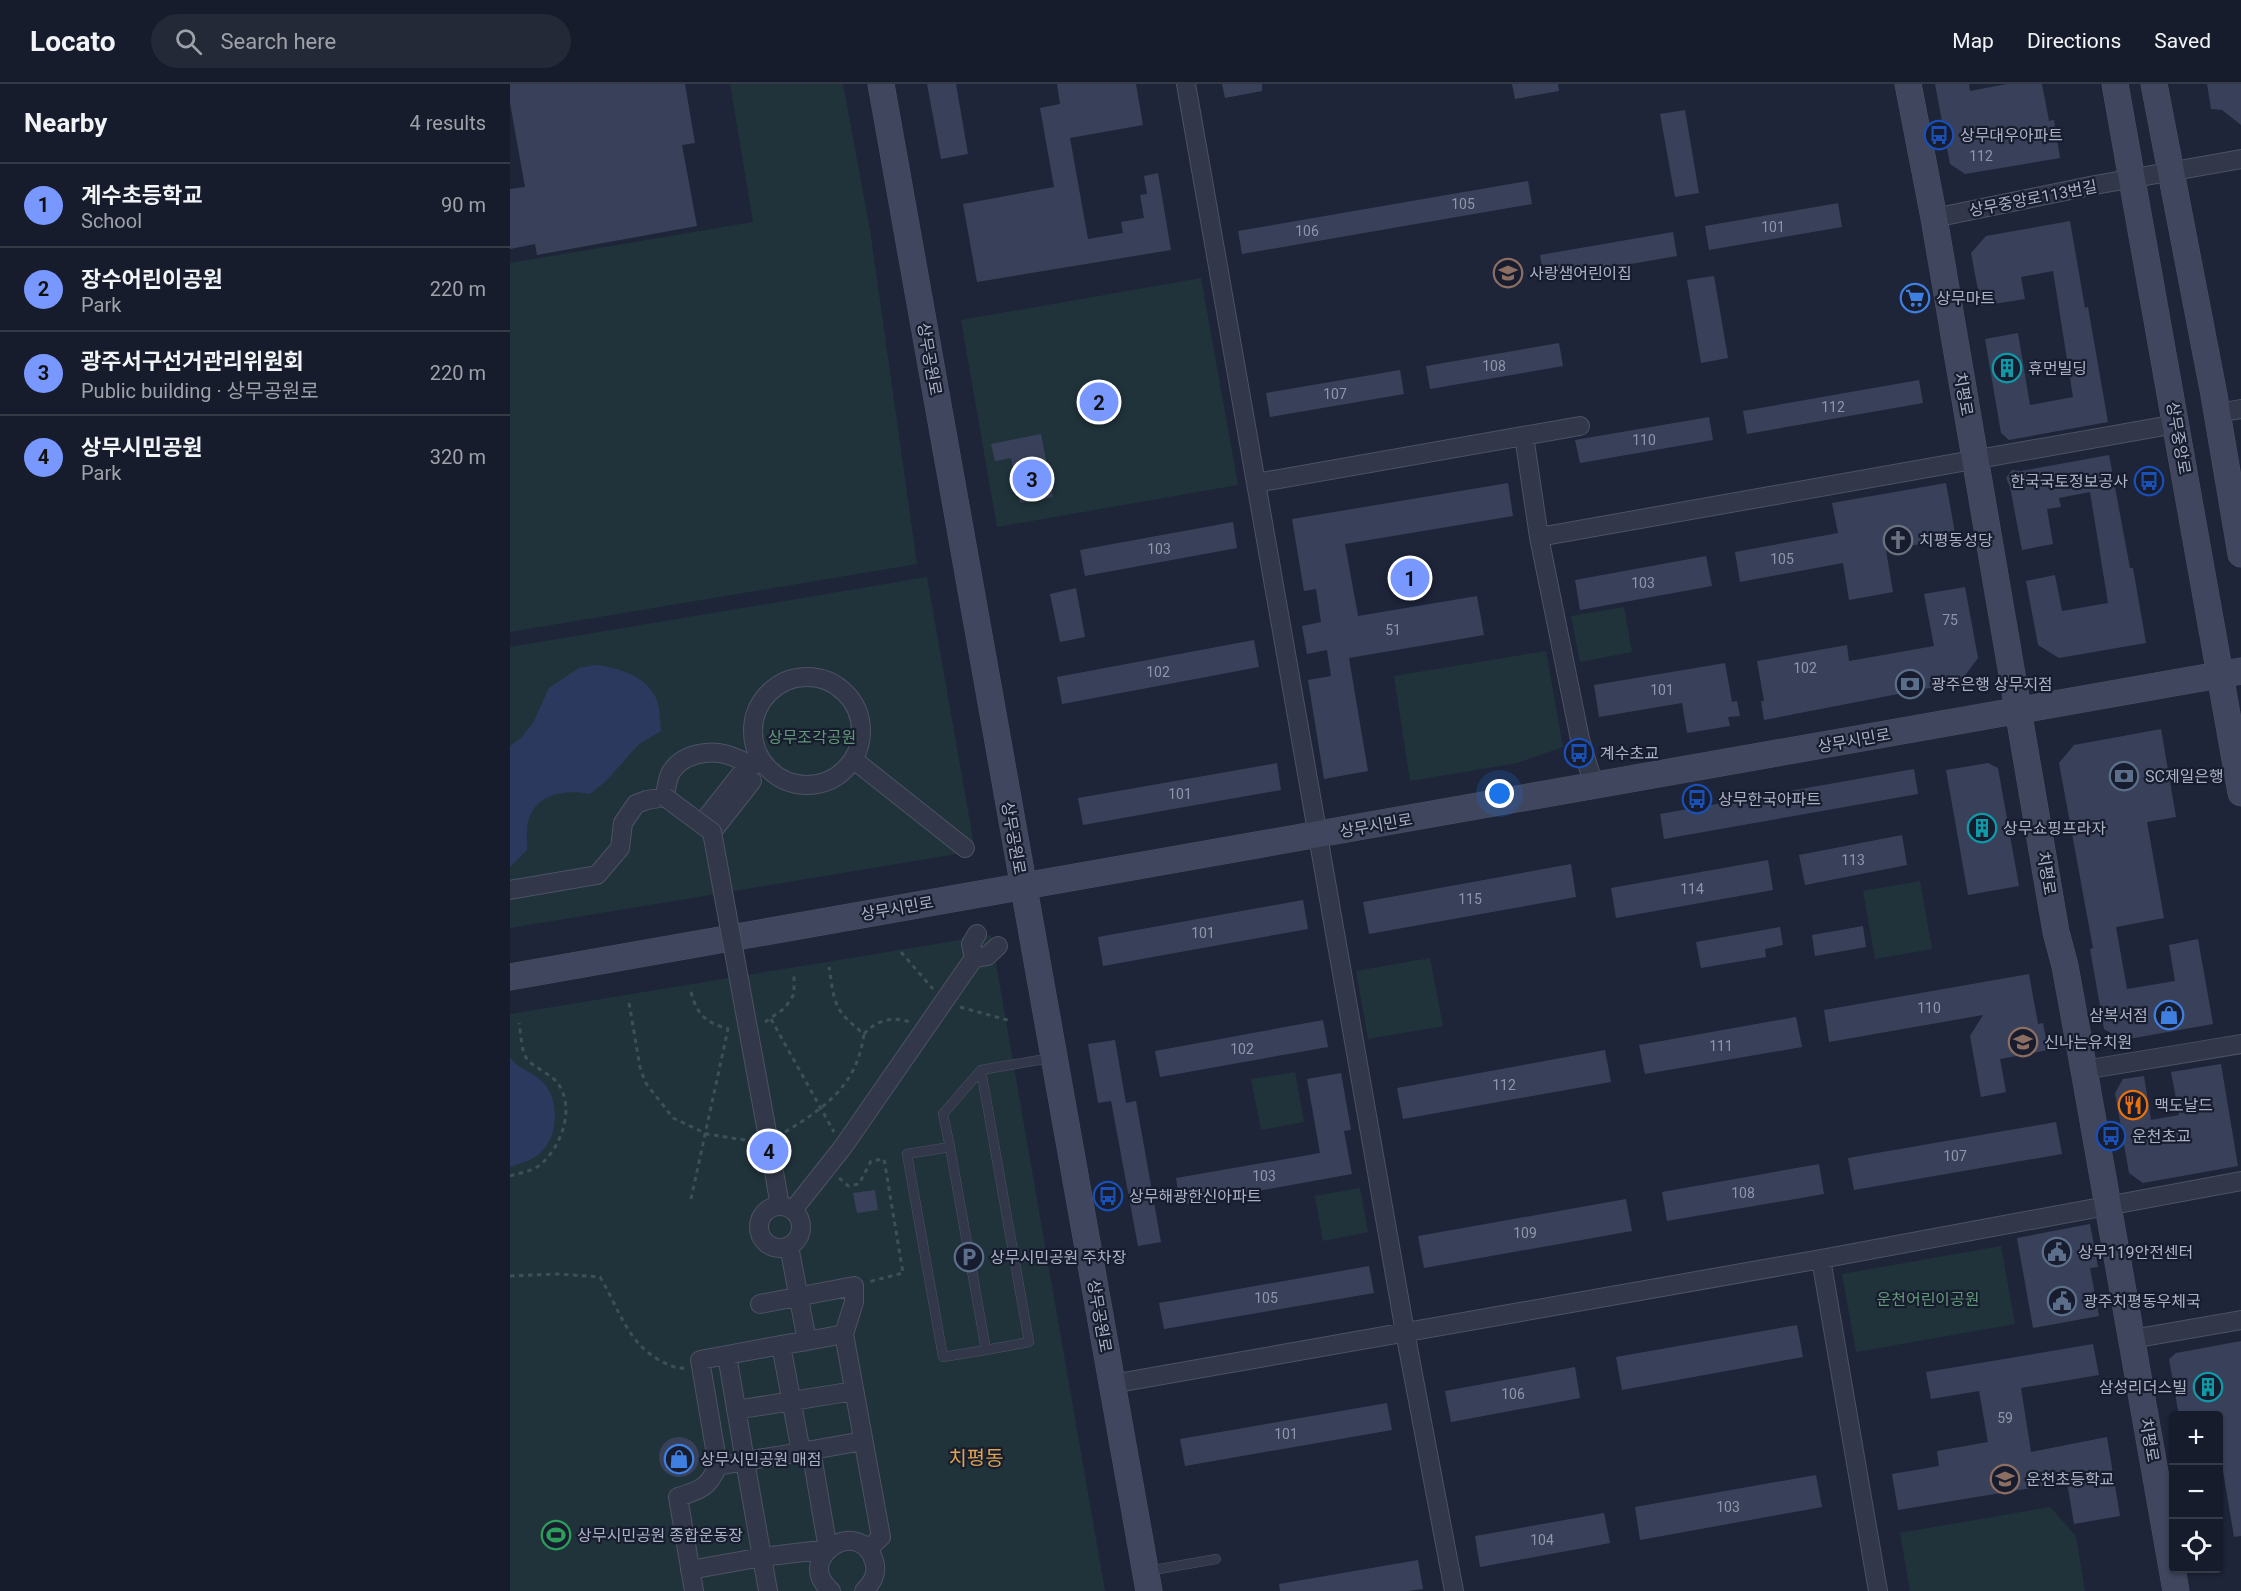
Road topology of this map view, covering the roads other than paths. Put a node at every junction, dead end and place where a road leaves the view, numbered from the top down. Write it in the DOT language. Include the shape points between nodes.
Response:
graph roads {
  1 [pos="881,84"];
  2 [pos="1186,84"];
  3 [pos="1908,84"];
  4 [pos="2115,84"];
  5 [pos="2154,84"];
  6 [pos="2241,159"];
  7 [pos="2170,172"];
  8 [pos="2132,179"];
  9 [pos="1934,218"];
  10 [pos="2229,411"];
  11 [pos="2176,424"];
  12 [pos="1580,426"];
  13 [pos="1524,436"];
  14 [pos="1976,459"];
  15 [pos="1256,483"];
  16 [pos="1539,537"];
  17 [pos="2241,554"];
  18 [pos="2231,673"];
  19 [pos="2019,710"];
  20 [pos="854,760"];
  21 [pos="756,764"];
  22 [pos="1594,786"];
  23 [pos="2241,793"];
  24 [pos="665,794"];
  25 [pos="712,821"];
  26 [pos="1318,836"];
  27 [pos="965,848"];
  28 [pos="1022,886"];
  29 [pos="510,890"];
  30 [pos="976,934"];
  31 [pos="998,946"];
  32 [pos="974,958"];
  33 [pos="510,976"];
  34 [pos="2241,1044"];
  35 [pos="1055,1057"];
  36 [pos="981,1070"];
  37 [pos="2084,1070"];
  38 [pos="950,1147"];
  39 [pos="2240,1181"];
  40 [pos="2106,1206"];
  41 [pos="787,1208"];
  42 [pos="789,1246"];
  43 [pos="1821,1259"];
  44 [pos="798,1296"];
  45 [pos="760,1305"];
  46 [pos="2241,1320"];
  47 [pos="1405,1332"];
  48 [pos="844,1334"];
  49 [pos="2132,1339"];
  50 [pos="807,1341"];
  51 [pos="781,1345"];
  52 [pos="986,1350"];
  53 [pos="727,1355"];
  54 [pos="1112,1384"];
  55 [pos="854,1391"];
  56 [pos="791,1401"];
  57 [pos="736,1410"];
  58 [pos="863,1441"];
  59 [pos="806,1451"];
  60 [pos="745,1461"];
  61 [pos="718,1466"];
  62 [pos="828,1549"];
  63 [pos="867,1549"];
  64 [pos="762,1557"];
  65 [pos="1216,1559"];
  66 [pos="690,1570"];
  67 [pos="1147,1581"];
  68 [pos="694,1591"];
  69 [pos="768,1591"];
  70 [pos="831,1591"];
  71 [pos="864,1591"];
  72 [pos="1454,1591"];
  73 [pos="1878,1591"];
  74 [pos="2176,1591"];
  1 -- 28 [label="street, 상무공원로"];
  2 -- 15 [label="street"];
  3 -- 9 [label="street, 치평로"];
  4 -- 8 [label="street, 상무중앙로"];
  5 -- 7 [label="street"];
  6 -- 7 [label="street, 상무중앙로113번길"];
  7 -- 8 [label="street, 상무중앙로113번길"];
  7 -- 10 [label="street"];
  8 -- 9 [label="street, 상무중앙로113번길"];
  8 -- 11 [label="street, 상무중앙로"];
  9 -- 14 [label="street, 치평로"];
  10 -- 17 [label="street"];
  11 -- 14 [label="street"];
  11 -- 18 [label="street, 상무중앙로"];
  12 -- 13 [label="street"];
  13 -- 15 [label="street"];
  13 -- 16 [label="street"];
  14 -- 16 [label="street"];
  14 -- 19 [label="street, 치평로"];
  15 -- 26 [label="street"];
  16 -- 22 [label="street" via="1580,739"];
  18 -- 19 [label="street, 상무시민로"];
  18 -- 23 [label="street, 상무중앙로"];
  19 -- 22 [label="street, 상무시민로"];
  19 -- 37 [label="street, 치평로" via="2056,932"];
  20 -- 21 [label="street" via="842,773 808,786 790,783"];
  20 -- 21 [label="street" via="861,734 857,708 832,682 815,676 780,683 766,695 756,710 752,728"];
  20 -- 27 [label="street"];
  21 -- 24 [label="street" via="705,752 687,758 671,772"];
  21 -- 25 [label="street"];
  22 -- 26 [label="street, 상무시민로"];
  24 -- 25 [label="street, bridge"];
  24 -- 29 [label="street" via="636,804 623,823 620,848 597,875"];
  25 -- 41 [label="street, bridge" via="768,1137"];
  26 -- 28 [label="street, 상무시민로"];
  26 -- 47 [label="street"];
  28 -- 33 [label="street, 상무시민로"];
  28 -- 35 [label="street, 상무공원로"];
  30 -- 32 [label="street" via="971,944"];
  31 -- 32 [label="street" via="987,956"];
  32 -- 41 [label="street" via="843,1147"];
  34 -- 37 [label="street"];
  35 -- 36 [label="lane"];
  35 -- 54 [label="street, 상무공원로"];
  36 -- 38 [label="lane" via="944,1114"];
  36 -- 52 [label="lane" via="1029,1342"];
  37 -- 40 [label="street, 치평로"];
  38 -- 52 [label="lane"];
  38 -- 52 [label="lane" via="907,1154 943,1357"];
  39 -- 40 [label="street"];
  40 -- 43 [label="street"];
  40 -- 49 [label="street, 치평로"];
  41 -- 42 [label="street" via="801,1222 795,1242"];
  41 -- 42 [label="street" via="773,1207 760,1221 761,1234 769,1244"];
  42 -- 44 [label="street"];
  43 -- 47 [label="street"];
  43 -- 73 [label="street"];
  44 -- 45 [label="street"];
  44 -- 48 [label="street" via="855,1286"];
  44 -- 50 [label="street"];
  46 -- 49 [label="street"];
  47 -- 54 [label="street"];
  47 -- 72 [label="street"];
  48 -- 50 [label="street"];
  48 -- 55 [label="street"];
  49 -- 74 [label="street, 치평로"];
  50 -- 51 [label="street"];
  51 -- 53 [label="street"];
  51 -- 56 [label="street"];
  53 -- 57 [label="street"];
  53 -- 61 [label="street" via="700,1360"];
  54 -- 67 [label="street, 상무공원로"];
  55 -- 56 [label="street"];
  55 -- 58 [label="street"];
  56 -- 57 [label="street"];
  56 -- 59 [label="street"];
  57 -- 60 [label="street"];
  58 -- 59 [label="street"];
  58 -- 63 [label="street" via="881,1537"];
  59 -- 60 [label="street"];
  59 -- 62 [label="street"];
  60 -- 61 [label="street"];
  60 -- 64 [label="street"];
  61 -- 66 [label="street" via="711,1480 678,1497"];
  62 -- 63 [label="street" via="843,1541"];
  62 -- 64 [label="street"];
  62 -- 70 [label="street" via="820,1573"];
  63 -- 71 [label="street" via="873,1557 875,1576"];
  64 -- 66 [label="street"];
  64 -- 69 [label="street"];
  65 -- 67 [label="lane"];
  66 -- 68 [label="street"];
}
